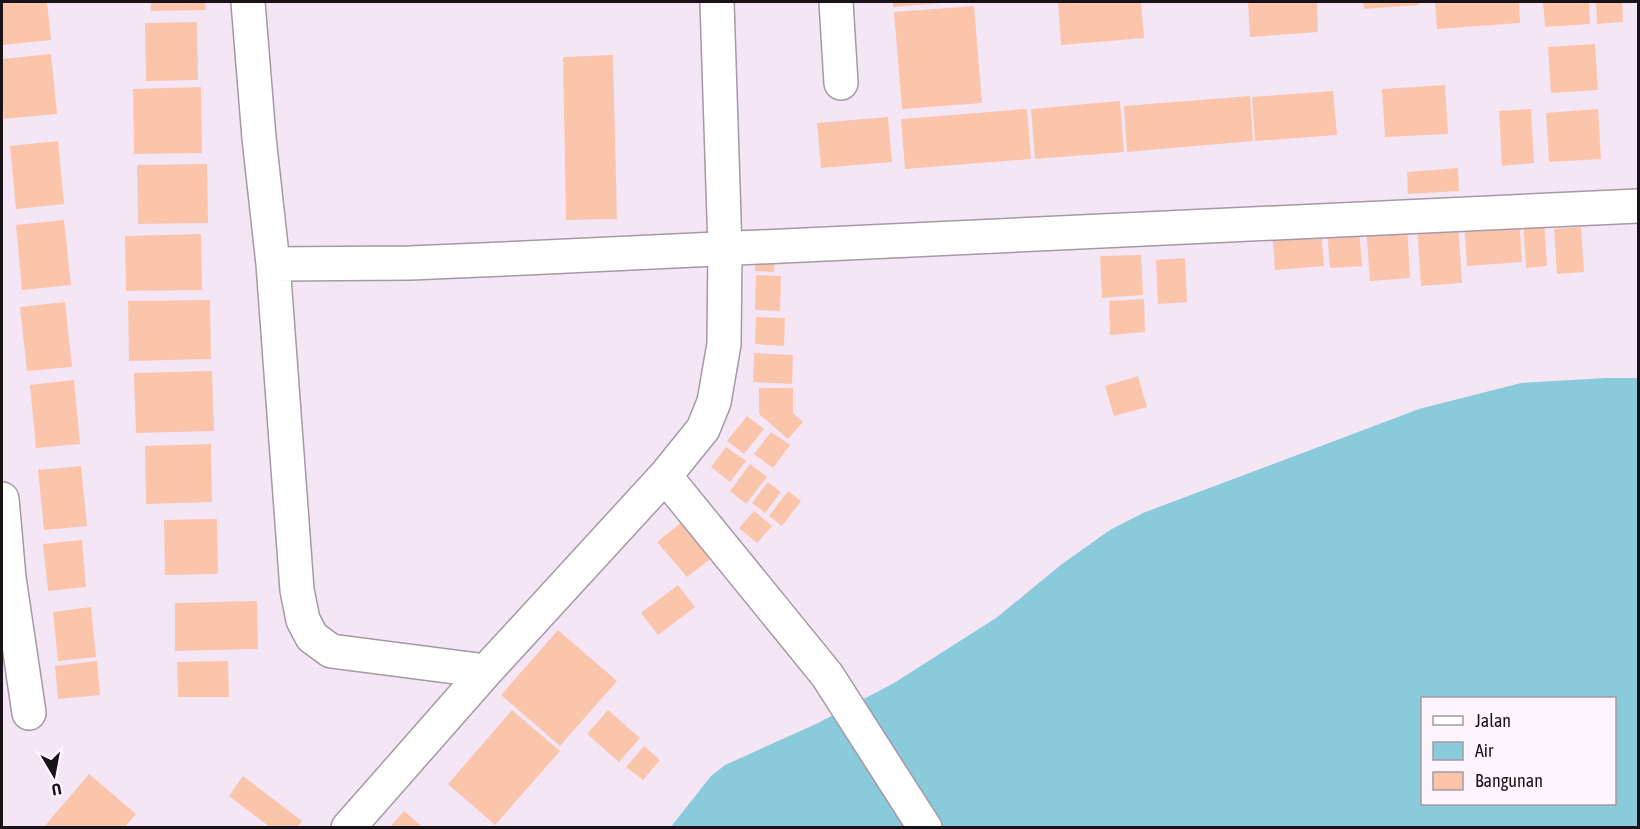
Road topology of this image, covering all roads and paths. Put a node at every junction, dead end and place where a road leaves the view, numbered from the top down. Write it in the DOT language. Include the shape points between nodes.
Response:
graph roads {
  1 [pos="248,2"];
  2 [pos="717,2"];
  3 [pos="836,2"];
  4 [pos="841,82"];
  5 [pos="1638,206"];
  6 [pos="725,249"];
  7 [pos="273,264"];
  8 [pos="665,476"];
  9 [pos="2,499"];
  10 [pos="486,671"];
  11 [pos="29,713"];
  12 [pos="348,828"];
  13 [pos="925,828"];
  1 -- 7 [label="street"];
  2 -- 6 [label="street"];
  3 -- 4 [label="street"];
  5 -- 6 [label="street"];
  6 -- 7 [label="street" via="410,263"];
  6 -- 8 [label="street" via="724,344 714,402 703,429"];
  7 -- 10 [label="street" via="297,590 303,620 312,637 331,651"];
  8 -- 10 [label="street"];
  8 -- 13 [label="street" via="827,675"];
  9 -- 11 [label="street"];
  10 -- 12 [label="street"];
}
